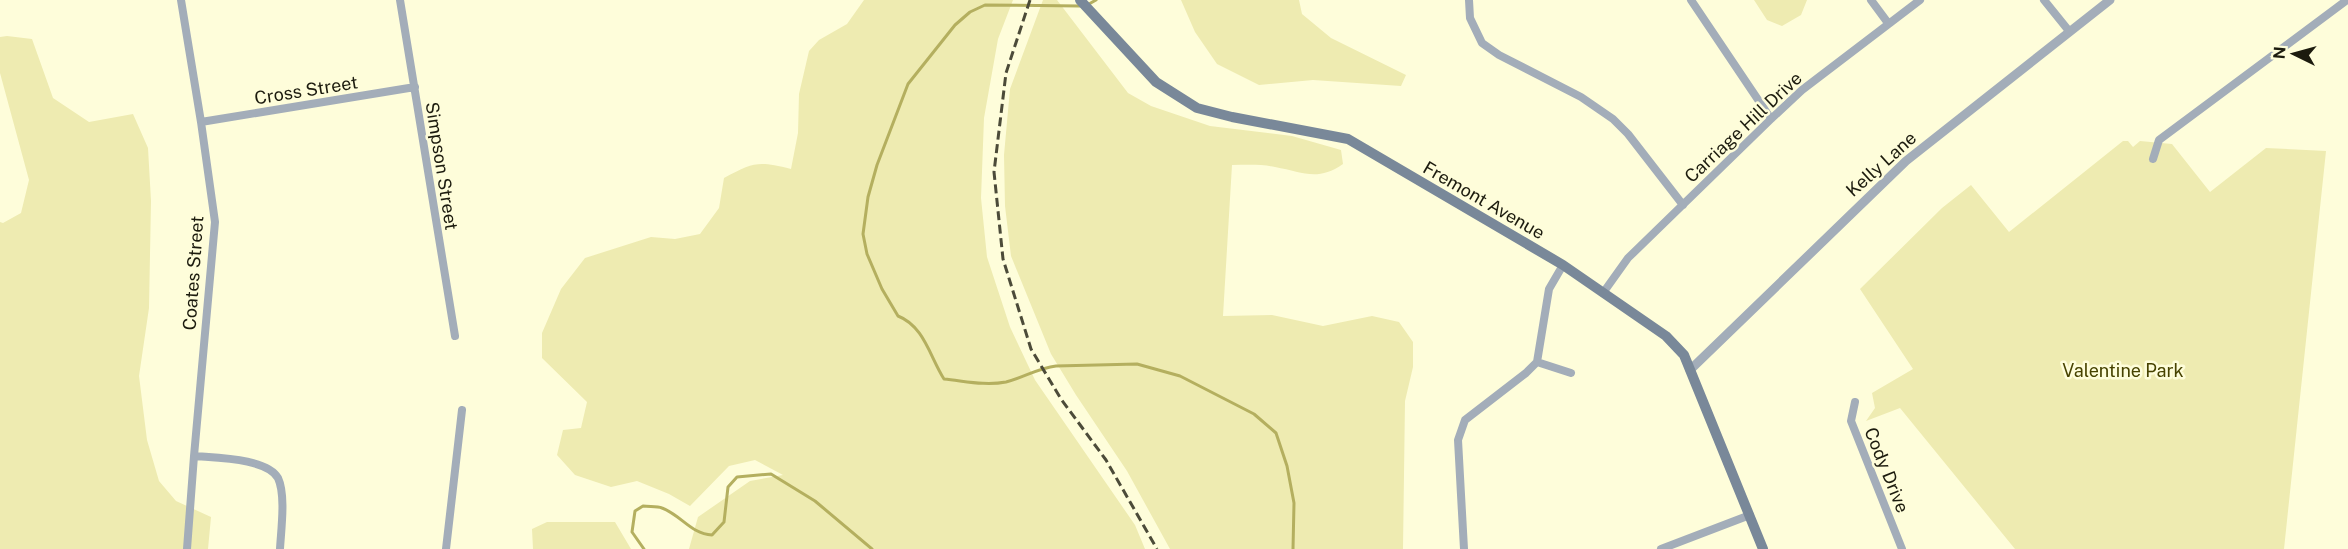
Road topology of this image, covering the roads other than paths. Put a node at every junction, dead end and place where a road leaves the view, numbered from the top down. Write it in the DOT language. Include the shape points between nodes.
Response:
graph roads {
  1 [pos="181,0"];
  2 [pos="400,0"];
  3 [pos="1080,0"];
  4 [pos="1469,0"];
  5 [pos="1691,0"];
  6 [pos="1871,0"];
  7 [pos="1920,0"];
  8 [pos="2044,0"];
  9 [pos="2110,0"];
  10 [pos="2347,0"];
  11 [pos="1888,23"];
  12 [pos="2069,31"];
  13 [pos="415,87"];
  14 [pos="1771,119"];
  15 [pos="201,122"];
  16 [pos="2153,159"];
  17 [pos="1683,205"];
  18 [pos="1563,265"];
  19 [pos="1603,293"];
  20 [pos="455,336"];
  21 [pos="1537,362"];
  22 [pos="1690,370"];
  23 [pos="1571,373"];
  24 [pos="1855,402"];
  25 [pos="462,410"];
  26 [pos="194,456"];
  27 [pos="1750,515"];
  28 [pos="1677,546"];
  29 [pos="188,549"];
  30 [pos="280,549"];
  31 [pos="446,549"];
  32 [pos="1464,549"];
  33 [pos="1661,549"];
  34 [pos="1763,549"];
  35 [pos="1902,549"];
  1 -- 15 [label="street, Coates Street"];
  2 -- 13 [label="street, Simpson Street"];
  3 -- 18 [label="main road, Fremont Avenue" via="1156,82 1197,108 1348,139"];
  4 -- 17 [label="street" via="1472,26 1482,43 1581,97 1612,119"];
  5 -- 14 [label="street"];
  6 -- 11 [label="street"];
  7 -- 11 [label="street, Carriage Hill Drive"];
  8 -- 12 [label="street"];
  9 -- 12 [label="street, Kelly Lane"];
  10 -- 16 [label="street" via="2159,140"];
  11 -- 14 [label="street, Carriage Hill Drive"];
  12 -- 22 [label="street, Kelly Lane" via="1890,175"];
  13 -- 15 [label="street, Cross Street"];
  13 -- 20 [label="street, Simpson Street"];
  14 -- 17 [label="street, Carriage Hill Drive"];
  15 -- 26 [label="street, Coates Street" via="215,222"];
  17 -- 19 [label="street, Carriage Hill Drive" via="1628,258"];
  18 -- 19 [label="main road, Fremont Avenue"];
  18 -- 21 [label="street" via="1549,289"];
  19 -- 22 [label="main road, Fremont Avenue" via="1671,341"];
  21 -- 23 [label="street"];
  21 -- 32 [label="street" via="1465,420 1458,440"];
  22 -- 27 [label="main road, Fremont Avenue"];
  24 -- 35 [label="street, Cody Drive" via="1851,421"];
  25 -- 31 [label="street"];
  26 -- 29 [label="street, Coates Street"];
  26 -- 30 [label="street" via="270,469 278,478 282,496"];
  27 -- 28 [label="street"];
  27 -- 34 [label="main road, Fremont Avenue"];
  28 -- 33 [label="street"];
}
